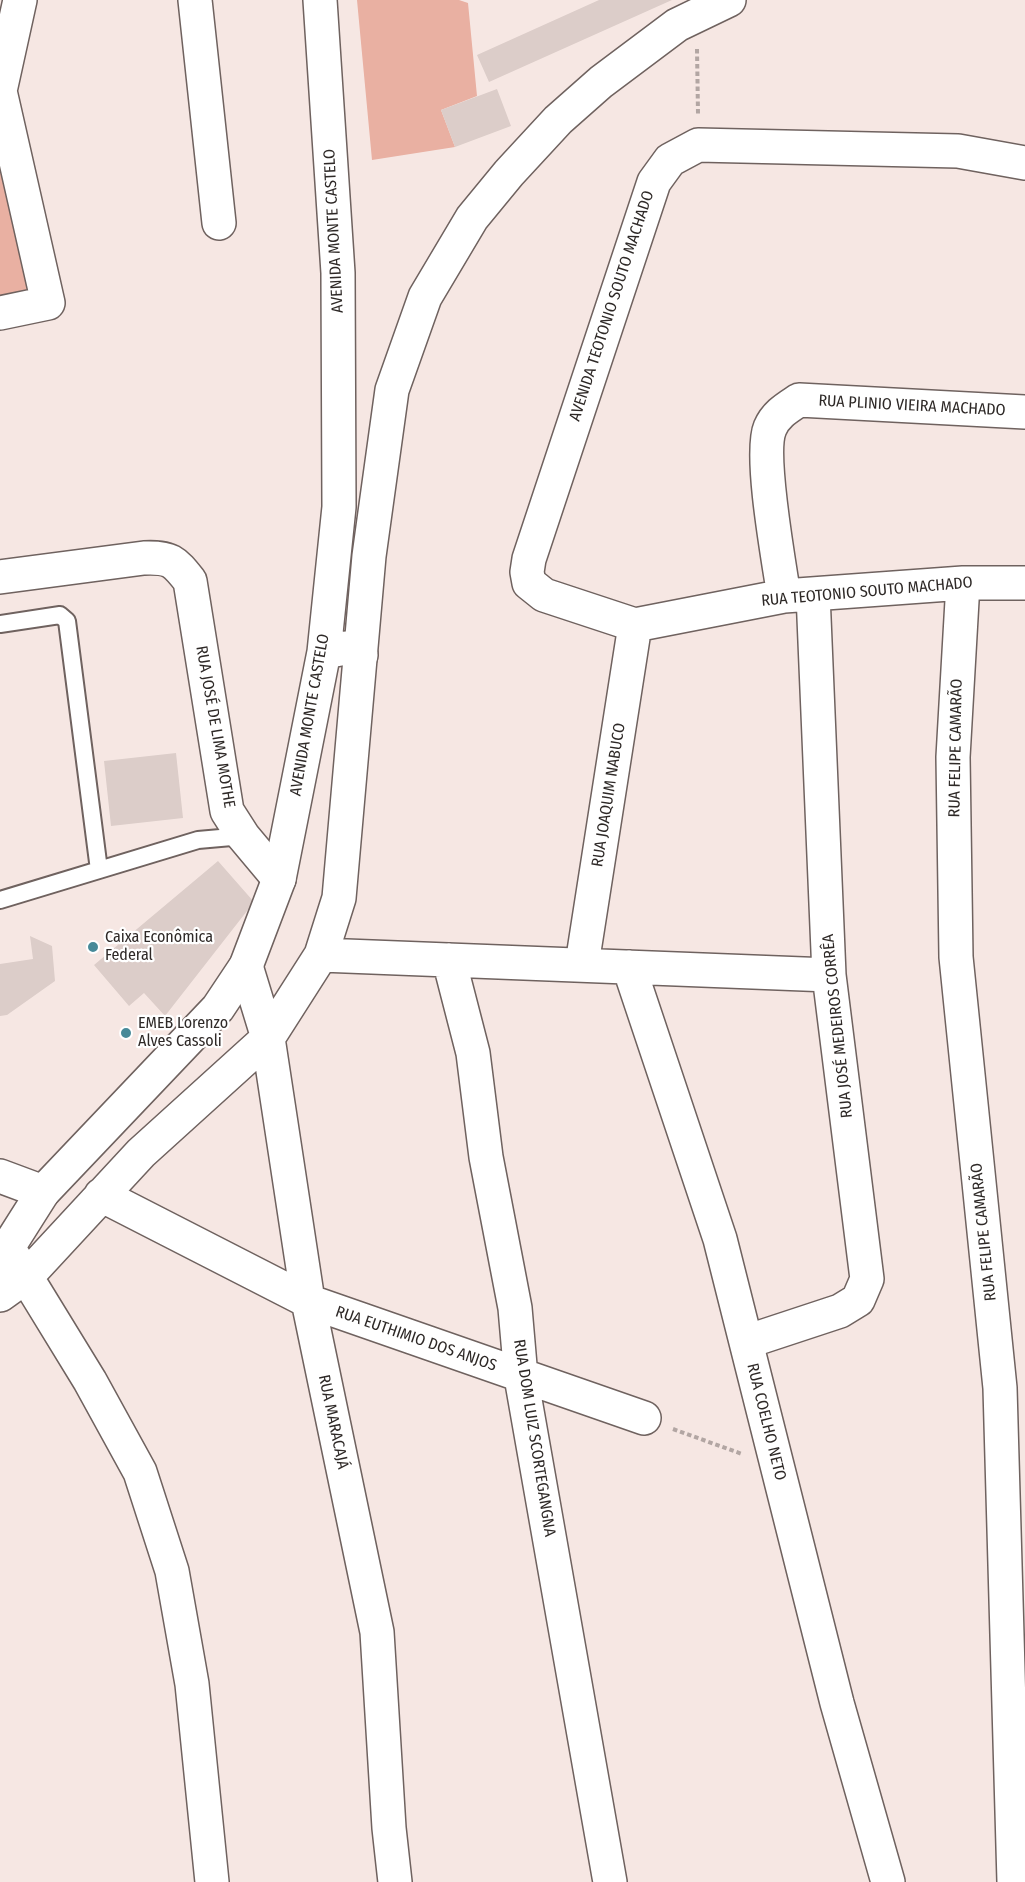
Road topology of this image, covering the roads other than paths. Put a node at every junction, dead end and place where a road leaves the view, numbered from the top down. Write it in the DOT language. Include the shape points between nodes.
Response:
graph roads {
  1 [pos="21,0"];
  2 [pos="195,0"];
  3 [pos="320,0"];
  4 [pos="729,0"];
  5 [pos="686,13"];
  6 [pos="0,91"];
  7 [pos="1025,163"];
  8 [pos="219,223"];
  9 [pos="0,313"];
  10 [pos="1025,412"];
  11 [pos="369,556"];
  12 [pos="529,559"];
  13 [pos="0,577"];
  14 [pos="963,583"];
  15 [pos="1025,583"];
  16 [pos="799,595"];
  17 [pos="0,624"];
  18 [pos="635,625"];
  19 [pos="324,643"];
  20 [pos="361,656"];
  21 [pos="243,836"];
  22 [pos="99,870"];
  23 [pos="279,879"];
  24 [pos="0,900"];
  25 [pos="321,955"];
  26 [pos="449,960"];
  27 [pos="582,964"];
  28 [pos="246,966"];
  29 [pos="629,967"];
  30 [pos="829,975"];
  31 [pos="268,1038"];
  32 [pos="0,1176"];
  33 [pos="43,1192"];
  34 [pos="100,1195"];
  35 [pos="11,1260"];
  36 [pos="0,1295"];
  37 [pos="308,1301"];
  38 [pos="746,1342"];
  39 [pos="521,1377"];
  40 [pos="644,1418"];
  41 [pos="1025,1881"];
  42 [pos="212,1882"];
  43 [pos="395,1882"];
  44 [pos="610,1882"];
  45 [pos="888,1882"];
  46 [pos="1014,1882"];
  1 -- 6 [label="street"];
  2 -- 8 [label="street"];
  3 -- 19 [label="street, AVENIDA MONTE CASTELO" via="338,273 339,507"];
  4 -- 5 [label="street"];
  5 -- 11 [label="street" via="558,120 509,173 472,218 425,297 392,390"];
  6 -- 9 [label="street" via="48,303"];
  7 -- 12 [label="street, AVENIDA TEOTONIO SOUTO MACHADO" via="958,151 698,145 670,160 654,182"];
  10 -- 16 [label="street, RUA PLINIO VIEIRA MACHADO" via="799,400 780,411 769,429 766,461"];
  11 -- 19 [label="street"];
  11 -- 20 [label="street"];
  12 -- 18 [label="street, RUA TEOTONIO SOUTO MACHADO" via="529,583 544,596"];
  13 -- 21 [label="street, RUA JOSÉ DE LIMA MOTHE" via="144,558 165,557 177,564 190,581 227,811"];
  14 -- 15 [label="street, RUA TEOTONIO SOUTO MACHADO"];
  14 -- 16 [label="street, RUA TEOTONIO SOUTO MACHADO"];
  14 -- 46 [label="street, RUA FELIPE CAMARÃO" via="953,757 956,957 1000,1388"];
  16 -- 18 [label="street, RUA TEOTONIO SOUTO MACHADO"];
  16 -- 30 [label="street, RUA JOSÉ MEDEIROS CORRÊA"];
  17 -- 22 [label="lane" via="60,615 67,621"];
  18 -- 27 [label="street, RUA JOAQUIM NABUCO"];
  19 -- 20 [label="street"];
  19 -- 23 [label="street, AVENIDA MONTE CASTELO"];
  20 -- 25 [label="street" via="339,898"];
  21 -- 22 [label="lane" via="198,840"];
  21 -- 23 [label="street, RUA JOSÉ DE LIMA MOTHE"];
  22 -- 24 [label="lane"];
  23 -- 28 [label="street, AVENIDA MONTE CASTELO"];
  25 -- 26 [label="street"];
  25 -- 31 [label="street"];
  26 -- 27 [label="street"];
  26 -- 39 [label="street, RUA DOM LUIZ SCORTEGANGNA" via="473,1053 486,1157 514,1308"];
  27 -- 29 [label="street"];
  28 -- 31 [label="street, RUA MARACAJÁ"];
  28 -- 33 [label="street, AVENIDA MONTE CASTELO" via="218,1008"];
  29 -- 30 [label="street"];
  29 -- 38 [label="street, RUA COELHO NETO" via="720,1239"];
  30 -- 38 [label="street, RUA JOSÉ MEDEIROS CORRÊA" via="867,1279 858,1300 840,1311"];
  31 -- 34 [label="street"];
  31 -- 37 [label="street, RUA MARACAJÁ"];
  32 -- 33 [label="street"];
  33 -- 35 [label="street, AVENIDA MONTE CASTELO"];
  34 -- 35 [label="street"];
  34 -- 37 [label="street, RUA EUTHIMIO DOS ANJOS"];
  35 -- 36 [label="street"];
  35 -- 42 [label="street" via="140,1472 172,1571 192,1684"];
  37 -- 39 [label="street, RUA EUTHIMIO DOS ANJOS"];
  37 -- 43 [label="street, RUA MARACAJÁ" via="377,1632"];
  38 -- 45 [label="street, RUA COELHO NETO" via="837,1703"];
  39 -- 40 [label="street, RUA EUTHIMIO DOS ANJOS"];
  39 -- 44 [label="street, RUA DOM LUIZ SCORTEGANGNA"];
  41 -- 46 [label="street"];
}
